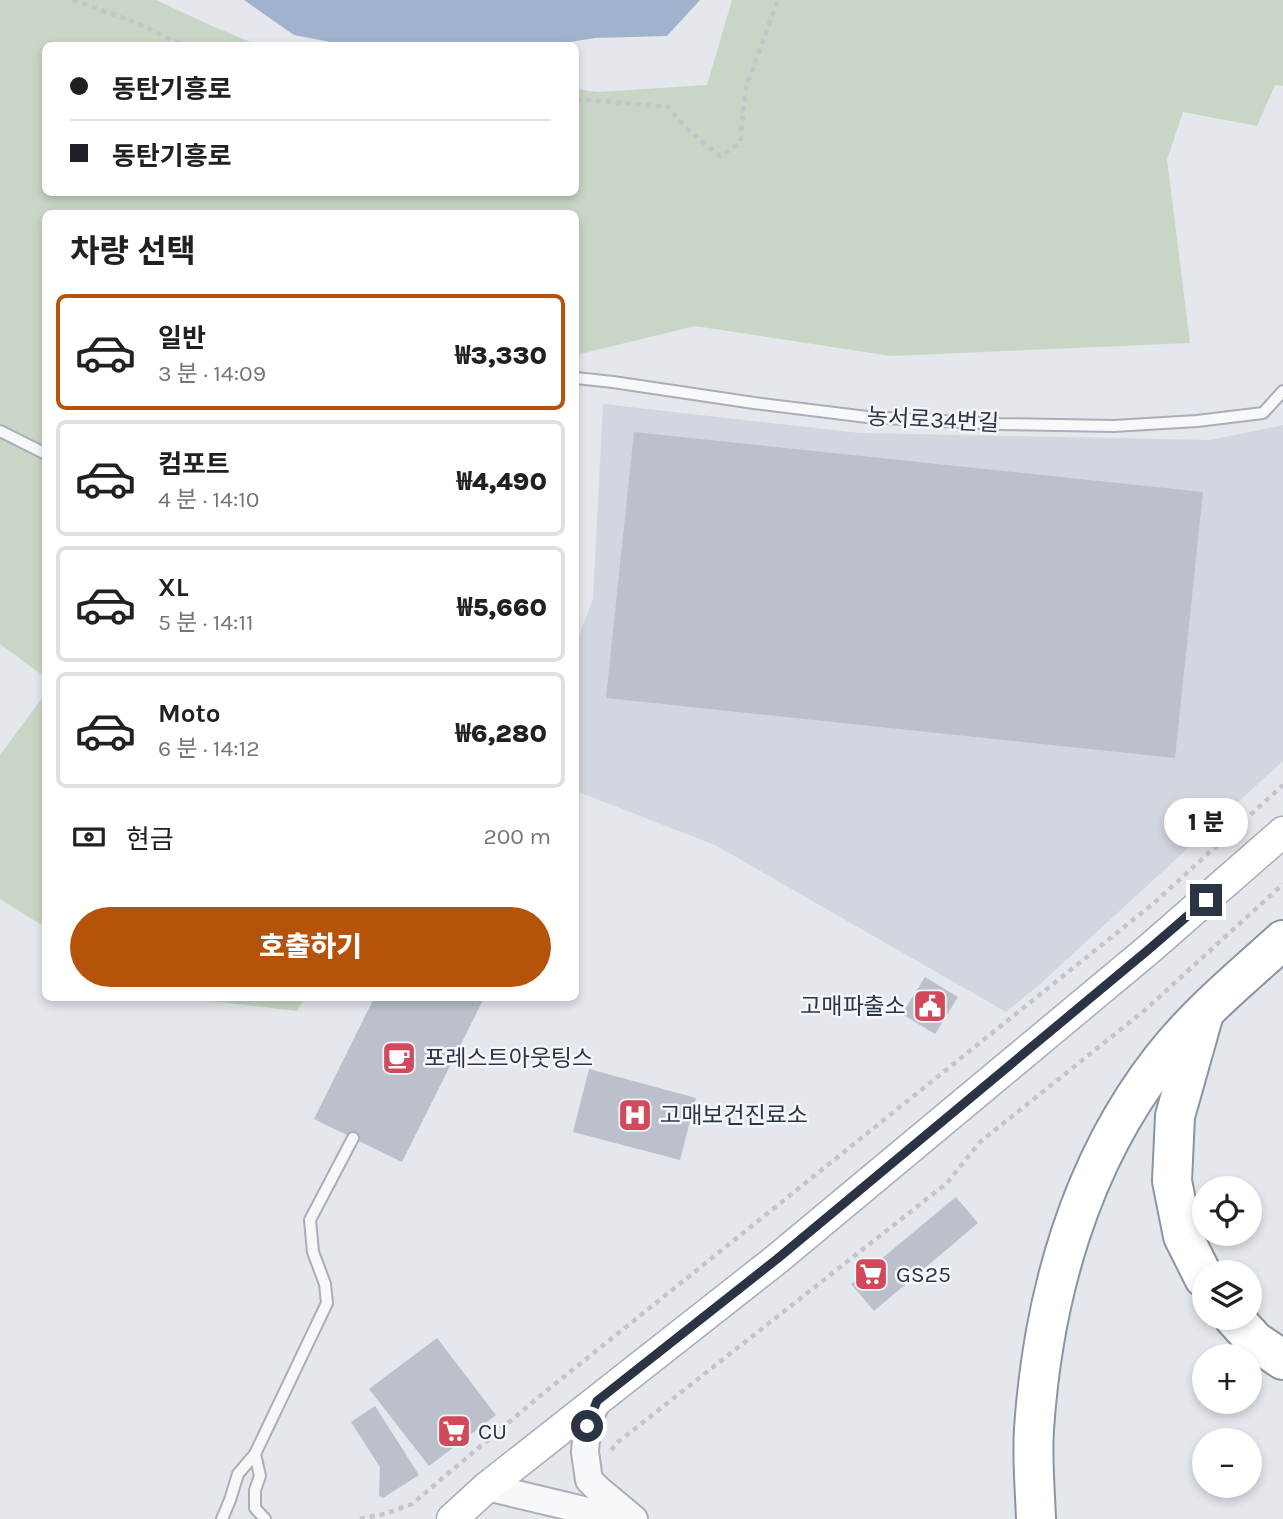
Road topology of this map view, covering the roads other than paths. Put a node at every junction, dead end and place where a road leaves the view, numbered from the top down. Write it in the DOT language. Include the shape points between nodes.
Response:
graph roads {
  1 [pos="579,378"];
  2 [pos="1283,391"];
  3 [pos="0,431"];
  4 [pos="42,452"];
  5 [pos="1283,832"];
  6 [pos="1283,940"];
  7 [pos="1206,1009"];
  8 [pos="353,1138"];
  9 [pos="1195,1260"];
  10 [pos="1244,1330"];
  11 [pos="1283,1360"];
  12 [pos="597,1401"];
  13 [pos="255,1454"];
  14 [pos="487,1487"];
  15 [pos="222,1519"];
  16 [pos="265,1519"];
  17 [pos="452,1519"];
  18 [pos="621,1519"];
  19 [pos="634,1519"];
  20 [pos="1036,1519"];
  1 -- 2 [label="lane, 농서로34번길" via="867,417 1088,426 1263,413"];
  3 -- 4 [label="lane"];
  5 -- 12 [label="main road" via="787,1250"];
  6 -- 7 [label="highway"];
  7 -- 9 [label="highway" via="1175,1116 1172,1181 1183,1236"];
  7 -- 20 [label="highway" via="1162,1059 1112,1133 1072,1227 1054,1287 1042,1355 1034,1431"];
  8 -- 13 [label="lane" via="310,1220 327,1303"];
  10 -- 11 [label="highway"];
  12 -- 14 [label="main road"];
  12 -- 19 [label="street" via="587,1426 589,1480"];
  13 -- 15 [label="lane" via="238,1474"];
  13 -- 16 [label="lane" via="260,1476 255,1508"];
  14 -- 17 [label="main road"];
  14 -- 18 [label="street"];
}
